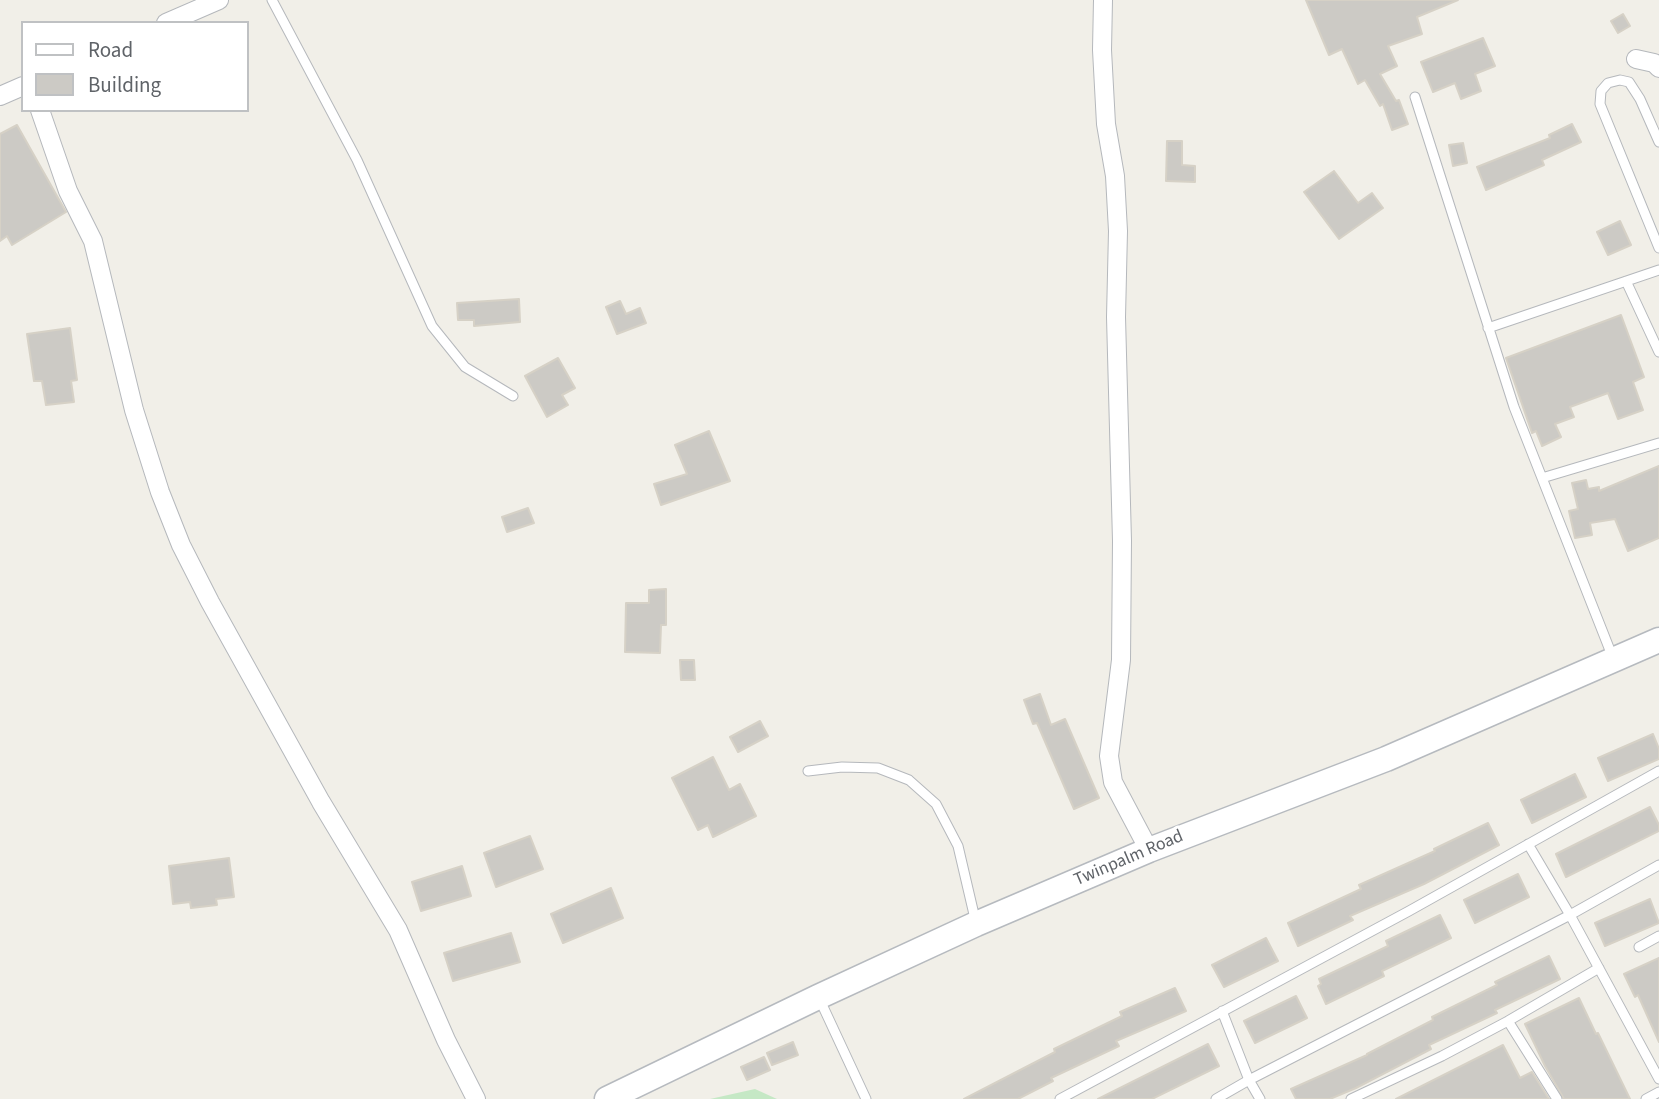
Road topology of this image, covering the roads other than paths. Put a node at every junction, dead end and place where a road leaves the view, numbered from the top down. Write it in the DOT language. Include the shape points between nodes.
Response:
graph roads {
  1 [pos="219,0"];
  2 [pos="272,0"];
  3 [pos="1102,0"];
  4 [pos="171,21"];
  5 [pos="1636,59"];
  6 [pos="1659,68"];
  7 [pos="21,87"];
  8 [pos="0,96"];
  9 [pos="1415,97"];
  10 [pos="41,112"];
  11 [pos="1659,142"];
  12 [pos="1659,248"];
  13 [pos="1659,270"];
  14 [pos="1626,281"];
  15 [pos="1488,328"];
  16 [pos="1659,352"];
  17 [pos="513,396"];
  18 [pos="1659,443"];
  19 [pos="1542,478"];
  20 [pos="1659,640"];
  21 [pos="1614,659"];
  22 [pos="807,771"];
  23 [pos="1659,771"];
  24 [pos="1528,844"];
  25 [pos="1149,850"];
  26 [pos="1659,865"];
  27 [pos="1570,915"];
  28 [pos="976,924"];
  29 [pos="1659,936"];
  30 [pos="1639,947"];
  31 [pos="1599,968"];
  32 [pos="818,997"];
  33 [pos="1222,1011"];
  34 [pos="1508,1021"];
  35 [pos="1659,1079"];
  36 [pos="1249,1080"];
  37 [pos="1659,1092"];
  38 [pos="1369,1095"];
  39 [pos="476,1099"];
  40 [pos="607,1099"];
  41 [pos="866,1099"];
  42 [pos="1060,1099"];
  43 [pos="1216,1099"];
  44 [pos="1260,1099"];
  45 [pos="1351,1099"];
  46 [pos="1557,1099"];
  47 [pos="1646,1099"];
  1 -- 4 [label="street"];
  2 -- 17 [label="lane" via="357,160 432,326 466,367"];
  3 -- 25 [label="street" via="1106,124 1118,231 1122,541 1121,660 1109,755 1113,782"];
  5 -- 6 [label="street"];
  7 -- 8 [label="street"];
  9 -- 15 [label="lane"];
  10 -- 39 [label="street" via="68,191 93,242 134,410 181,545 321,802 398,930"];
  11 -- 12 [label="lane" via="1629,82 1608,83 1601,91 1600,104"];
  13 -- 14 [label="lane"];
  14 -- 15 [label="lane"];
  14 -- 16 [label="lane"];
  15 -- 19 [label="lane"];
  18 -- 19 [label="lane"];
  19 -- 21 [label="lane"];
  20 -- 21 [label="main road, Twinpalm Road"];
  21 -- 25 [label="main road, Twinpalm Road" via="1386,759"];
  22 -- 28 [label="lane" via="878,768 909,780 936,804 958,846"];
  23 -- 24 [label="lane"];
  24 -- 27 [label="lane"];
  24 -- 33 [label="lane"];
  25 -- 28 [label="main road, Twinpalm Road"];
  26 -- 27 [label="lane"];
  27 -- 31 [label="lane"];
  27 -- 36 [label="lane"];
  28 -- 32 [label="main road, Twinpalm Road"];
  29 -- 30 [label="lane"];
  31 -- 34 [label="lane"];
  31 -- 35 [label="lane"];
  32 -- 40 [label="main road, Twinpalm Road"];
  32 -- 41 [label="lane"];
  33 -- 36 [label="lane"];
  33 -- 42 [label="lane"];
  34 -- 38 [label="lane"];
  34 -- 46 [label="lane"];
  36 -- 43 [label="lane"];
  36 -- 44 [label="lane"];
  37 -- 47 [label="lane"];
  38 -- 45 [label="lane"];
}
